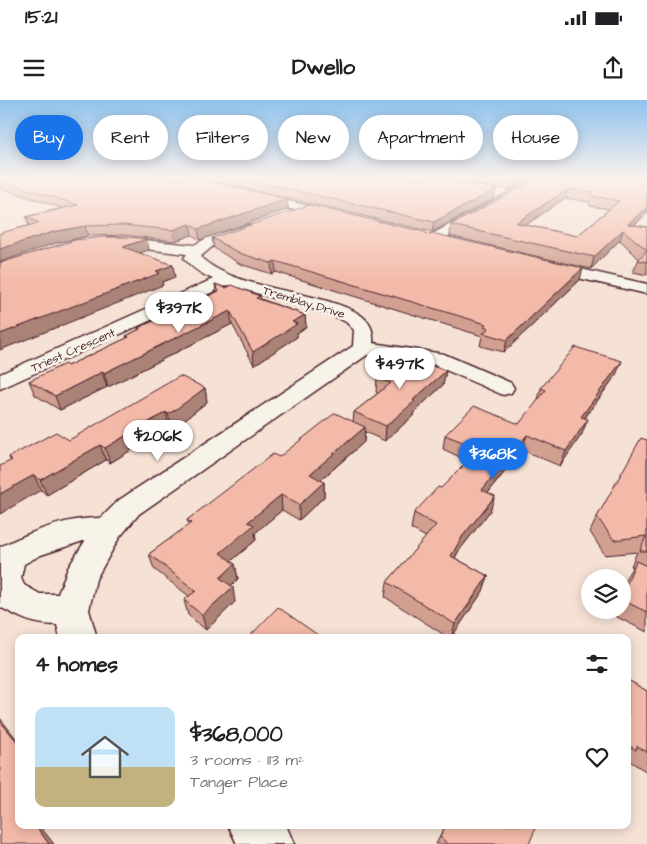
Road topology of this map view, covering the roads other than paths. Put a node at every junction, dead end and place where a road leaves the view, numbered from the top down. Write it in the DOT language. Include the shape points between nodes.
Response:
graph roads {
  1 [pos="294,213"];
  2 [pos="323,213"];
  3 [pos="477,213"];
  4 [pos="280,218"];
  5 [pos="350,220"];
  6 [pos="262,224"];
  7 [pos="98,241"];
  8 [pos="451,244"];
  9 [pos="195,250"];
  10 [pos="532,262"];
  11 [pos="227,280"];
  12 [pos="647,289"];
  13 [pos="363,348"];
  14 [pos="0,382"];
  15 [pos="503,388"];
  16 [pos="108,530"];
  17 [pos="75,624"];
  18 [pos="256,829"];
  19 [pos="270,844"];
  1 -- 4 [label="street"];
  2 -- 5 [label="street"];
  3 -- 8 [label="street" via="426,238"];
  6 -- 9 [label="street"];
  7 -- 9 [label="street"];
  9 -- 11 [label="street, Tremblay Drive" via="192,258 197,266"];
  10 -- 12 [label="street"];
  11 -- 13 [label="street, Tremblay Drive" via="316,304 350,317 364,330"];
  11 -- 14 [label="street, Triest Crescent"];
  13 -- 15 [label="street" via="437,358"];
  13 -- 16 [label="street" via="129,507"];
  16 -- 17 [label="street" via="80,578"];
  16 -- 17 [label="street" via="82,529 9,556 4,578 10,595"];
  18 -- 19 [label="street"];
}
